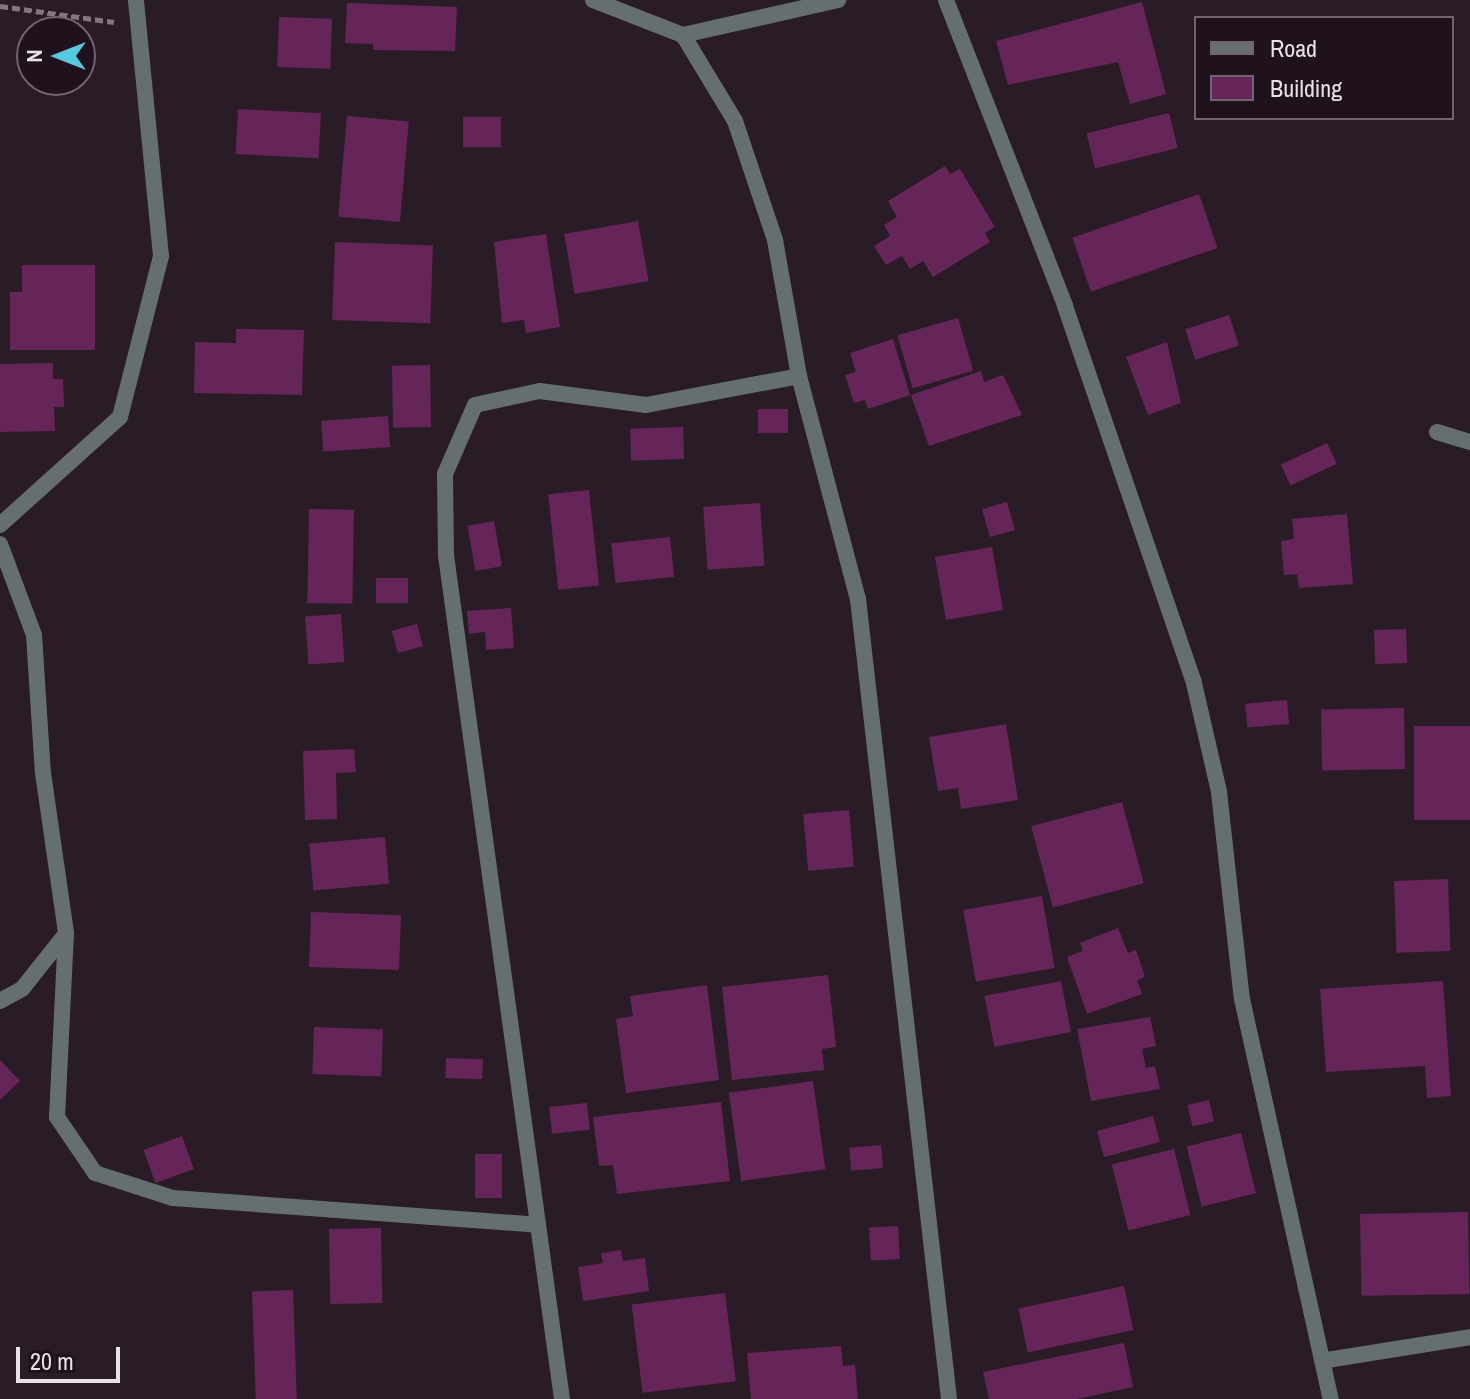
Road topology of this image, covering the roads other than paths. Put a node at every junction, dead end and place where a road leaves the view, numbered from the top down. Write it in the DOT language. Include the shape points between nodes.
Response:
graph roads {
  1 [pos="136,0"];
  2 [pos="593,0"];
  3 [pos="838,0"];
  4 [pos="946,0"];
  5 [pos="683,35"];
  6 [pos="799,376"];
  7 [pos="1437,432"];
  8 [pos="1470,442"];
  9 [pos="0,525"];
  10 [pos="0,544"];
  11 [pos="66,933"];
  12 [pos="0,1001"];
  13 [pos="537,1225"];
  14 [pos="1470,1337"];
  15 [pos="1327,1360"];
  16 [pos="562,1399"];
  17 [pos="949,1399"];
  18 [pos="1331,1399"];
  1 -- 9 [label="street" via="161,256 120,417"];
  2 -- 5 [label="street"];
  3 -- 5 [label="street"];
  4 -- 15 [label="street" via="1065,306 1193,679 1219,792 1242,999"];
  5 -- 6 [label="street" via="735,121 745,150 775,240"];
  6 -- 13 [label="street" via="646,405 540,391 475,405 445,474 446,556"];
  6 -- 17 [label="street" via="858,599"];
  7 -- 8 [label="street"];
  10 -- 11 [label="street" via="34,635 43,773"];
  11 -- 12 [label="street" via="22,989"];
  11 -- 13 [label="street" via="57,1117 95,1173 173,1198"];
  13 -- 16 [label="street"];
  14 -- 15 [label="street"];
  15 -- 18 [label="street"];
}
